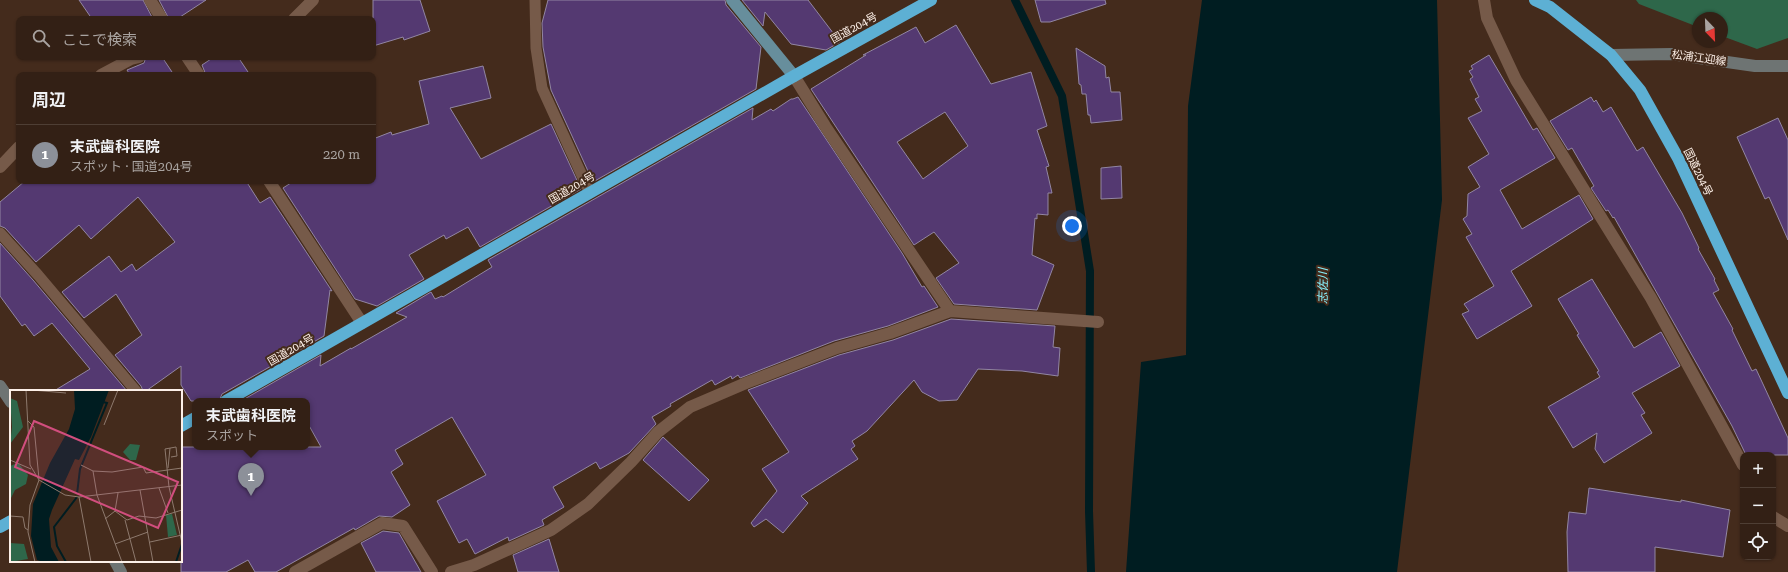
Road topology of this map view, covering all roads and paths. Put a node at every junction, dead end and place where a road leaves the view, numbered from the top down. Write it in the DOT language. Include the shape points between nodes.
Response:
graph roads {
  1 [pos="150,0"];
  2 [pos="313,0"];
  3 [pos="535,0"];
  4 [pos="732,0"];
  5 [pos="931,0"];
  6 [pos="1484,0"];
  7 [pos="1535,0"];
  8 [pos="160,16"];
  9 [pos="297,16"];
  10 [pos="1611,55"];
  11 [pos="129,60"];
  12 [pos="189,60"];
  13 [pos="1788,66"];
  14 [pos="107,72"];
  15 [pos="197,72"];
  16 [pos="794,76"];
  17 [pos="16,150"];
  18 [pos="0,167"];
  19 [pos="271,184"];
  20 [pos="590,193"];
  21 [pos="0,233"];
  22 [pos="950,311"];
  23 [pos="1098,322"];
  24 [pos="362,323"];
  25 [pos="0,386"];
  26 [pos="135,390"];
  27 [pos="1788,393"];
  28 [pos="231,398"];
  29 [pos="10,401"];
  30 [pos="192,420"];
  31 [pos="182,425"];
  32 [pos="1740,461"];
  33 [pos="1776,519"];
  34 [pos="10,522"];
  35 [pos="1788,526"];
  36 [pos="0,527"];
  37 [pos="116,562"];
  38 [pos="121,572"];
  39 [pos="295,572"];
  40 [pos="432,572"];
  41 [pos="451,572"];
  1 -- 8 [label="street"];
  2 -- 9 [label="street"];
  3 -- 20 [label="lane" via="536,48 542,88"];
  4 -- 16 [label="main road"];
  5 -- 16 [label="highway, 国道204号"];
  6 -- 32 [label="street" via="1487,18 1516,80 1651,298"];
  7 -- 10 [label="highway, 国道204号" via="1550,7"];
  10 -- 13 [label="main road, 松浦江迎線" via="1671,54 1755,66"];
  10 -- 27 [label="highway, 国道204号" via="1640,90 1678,158"];
  11 -- 14 [label="street"];
  12 -- 15 [label="street"];
  16 -- 20 [label="highway, 国道204号"];
  16 -- 22 [label="street"];
  17 -- 18 [label="street"];
  19 -- 24 [label="street"];
  20 -- 24 [label="highway, 国道204号"];
  21 -- 26 [label="lane"];
  22 -- 23 [label="street"];
  22 -- 41 [label="street" via="890,333 837,348 690,407 658,432 588,504 563,522 507,551"];
  24 -- 28 [label="highway, 国道204号"];
  25 -- 29 [label="main road"];
  30 -- 31 [label="highway"];
  33 -- 35 [label="street"];
  34 -- 36 [label="highway"];
  37 -- 38 [label="main road"];
  39 -- 40 [label="street" via="382,523 403,526"];
}
